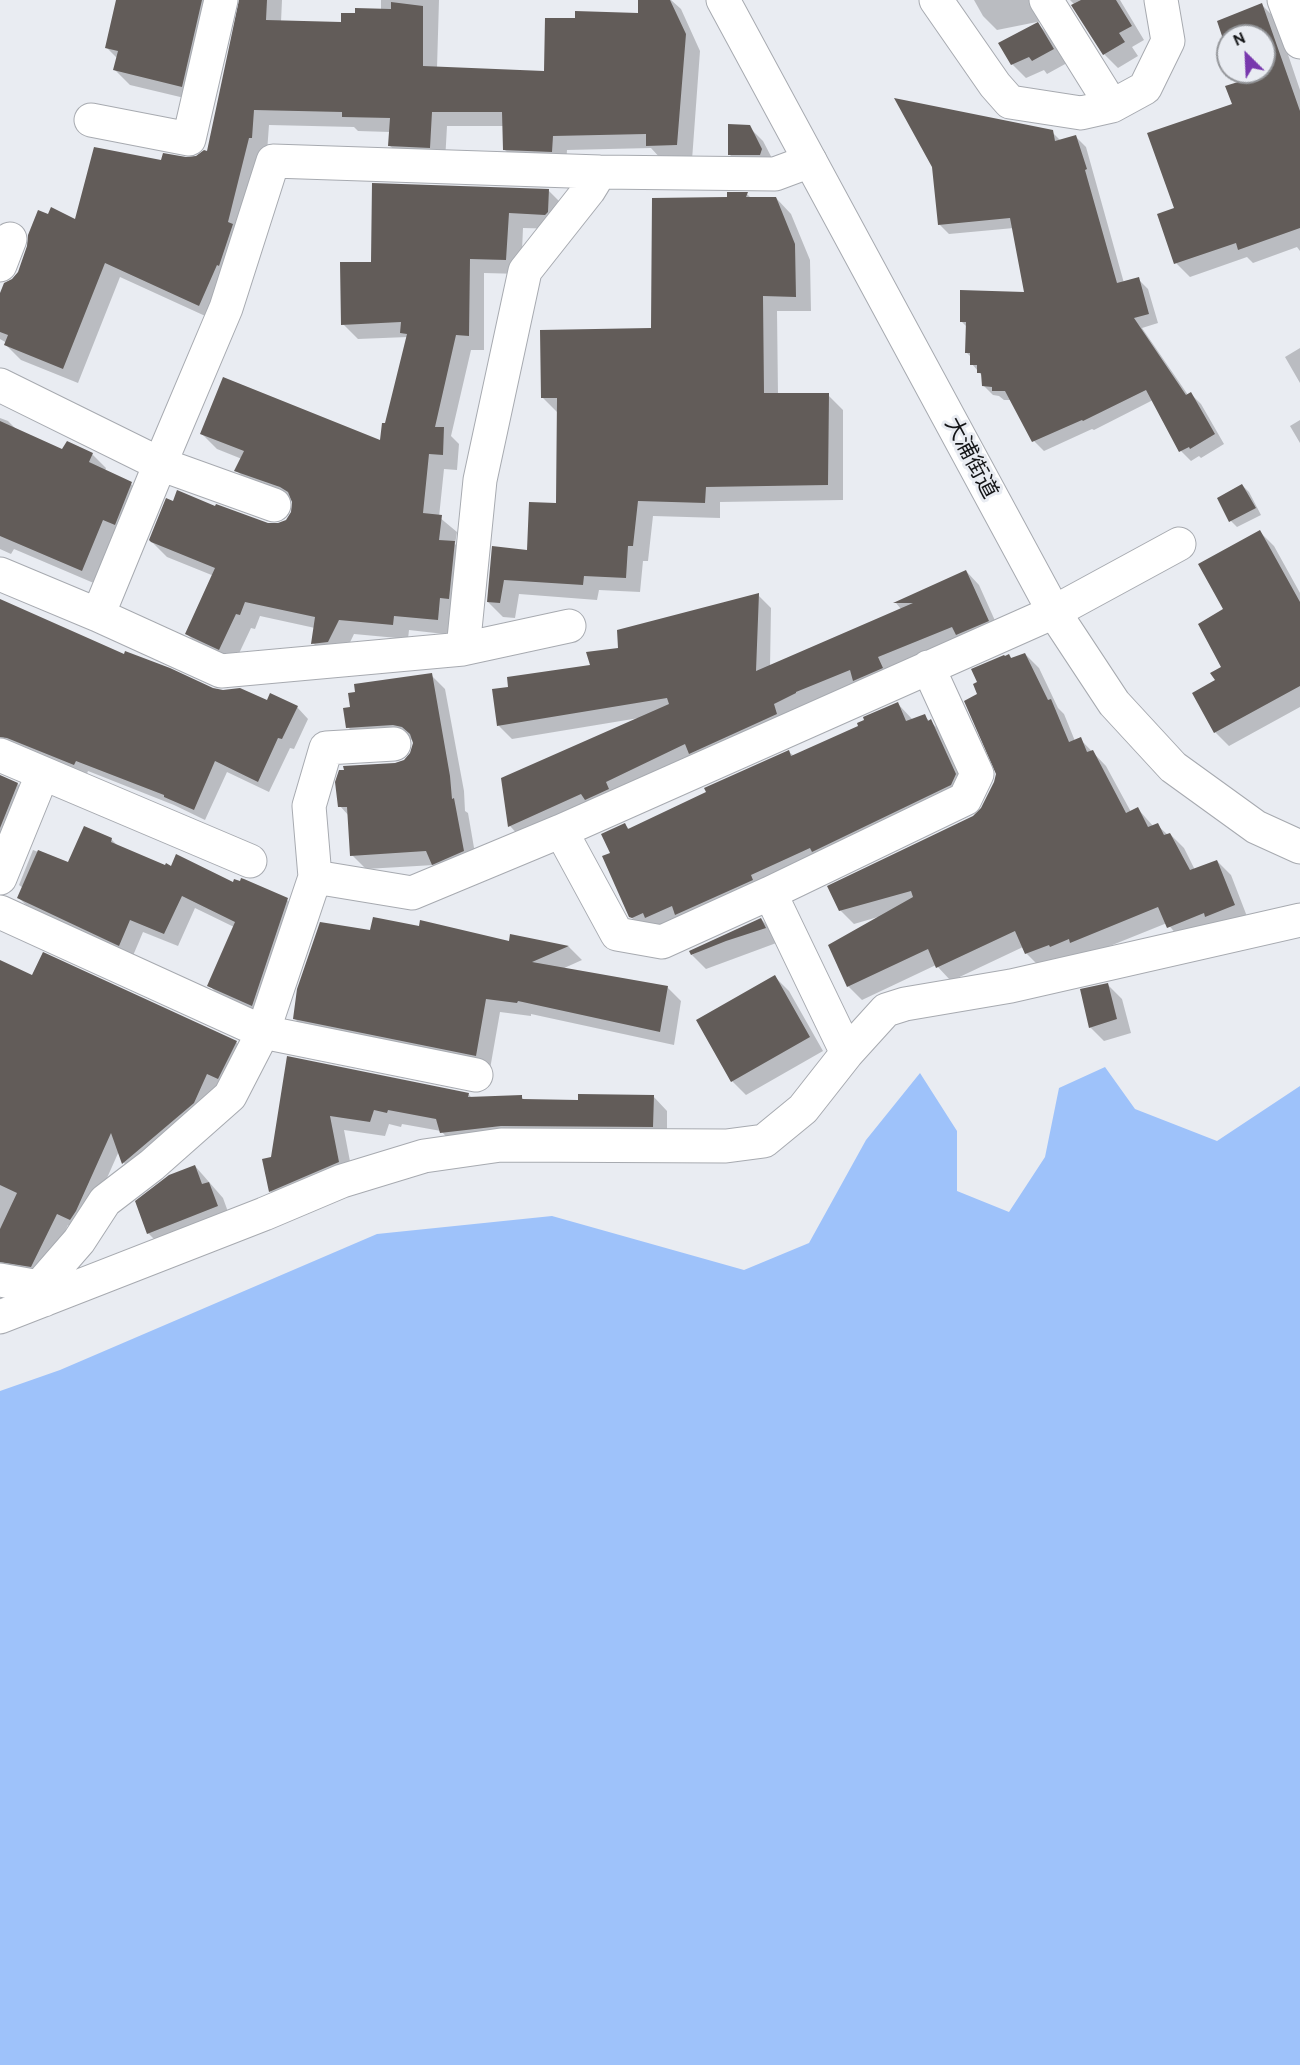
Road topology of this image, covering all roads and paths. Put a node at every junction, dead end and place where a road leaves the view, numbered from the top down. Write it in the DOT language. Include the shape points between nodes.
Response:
graph roads {
  1 [pos="221,0"];
  2 [pos="723,0"];
  3 [pos="936,0"];
  4 [pos="1046,0"];
  5 [pos="1161,0"];
  6 [pos="1284,0"];
  7 [pos="1300,42"];
  8 [pos="1112,106"];
  9 [pos="91,120"];
  10 [pos="810,161"];
  11 [pos="600,172"];
  12 [pos="0,385"];
  13 [pos="160,464"];
  14 [pos="274,505"];
  15 [pos="1179,544"];
  16 [pos="0,574"];
  17 [pos="1054,612"];
  18 [pos="98,615"];
  19 [pos="569,626"];
  20 [pos="464,649"];
  21 [pos="928,668"];
  22 [pos="394,744"];
  23 [pos="0,755"];
  24 [pos="42,775"];
  25 [pos="561,831"];
  26 [pos="1300,847"];
  27 [pos="250,861"];
  28 [pos="315,877"];
  29 [pos="0,878"];
  30 [pos="771,893"];
  31 [pos="0,912"];
  32 [pos="1300,920"];
  33 [pos="263,1032"];
  34 [pos="847,1053"];
  35 [pos="476,1075"];
  36 [pos="0,1280"];
  37 [pos="41,1294"];
  38 [pos="0,1317"];
  1 -- 9 [label="street" via="189,139"];
  2 -- 10 [label="street, 大浦街道"];
  3 -- 8 [label="street" via="1010,102 1082,113"];
  4 -- 8 [label="street"];
  5 -- 8 [label="street" via="1168,41 1145,88"];
  6 -- 7 [label="street"];
  10 -- 11 [label="street" via="775,174"];
  10 -- 17 [label="street, 大浦街道"];
  11 -- 13 [label="street" via="273,161 226,308"];
  11 -- 20 [label="street" via="525,271 480,480"];
  12 -- 13 [label="street"];
  13 -- 14 [label="street"];
  13 -- 18 [label="street"];
  15 -- 17 [label="street"];
  16 -- 18 [label="street"];
  17 -- 21 [label="street"];
  17 -- 26 [label="street, 大浦街道" via="1114,703 1173,767 1256,827"];
  18 -- 20 [label="street" via="220,671"];
  19 -- 20 [label="street"];
  21 -- 25 [label="street"];
  21 -- 30 [label="street" via="977,774 965,799"];
  22 -- 28 [label="street" via="326,748 309,806"];
  23 -- 24 [label="street"];
  24 -- 27 [label="street"];
  24 -- 29 [label="street"];
  25 -- 28 [label="street" via="412,893"];
  25 -- 30 [label="street" via="617,934 662,942"];
  28 -- 33 [label="street"];
  30 -- 34 [label="street"];
  31 -- 33 [label="street"];
  32 -- 34 [label="street" via="1011,986 905,1004 886,1010"];
  33 -- 35 [label="street"];
  33 -- 37 [label="street" via="230,1096 105,1201"];
  34 -- 37 [label="street" via="803,1109 764,1141 726,1146 501,1145 424,1156 342,1181 264,1214"];
  36 -- 37 [label="street"];
  37 -- 38 [label="street"];
}
